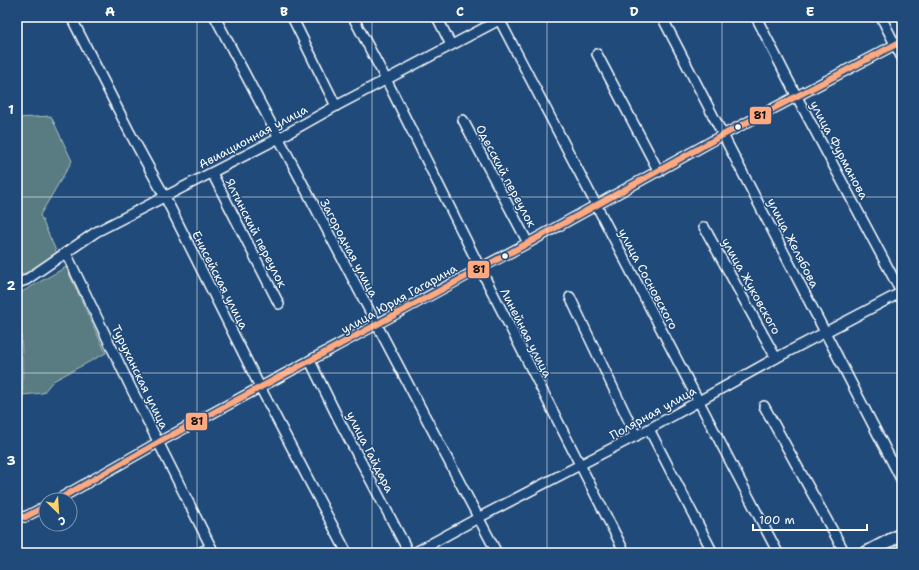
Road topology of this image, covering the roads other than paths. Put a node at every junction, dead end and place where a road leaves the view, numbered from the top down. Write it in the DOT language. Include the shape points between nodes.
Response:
graph roads {
  1 [pos="71,17"];
  2 [pos="215,17"];
  3 [pos="292,17"];
  4 [pos="353,17"];
  5 [pos="437,17"];
  6 [pos="662,17"];
  7 [pos="756,17"];
  8 [pos="881,17"];
  9 [pos="500,18"];
  10 [pos="899,43"];
  11 [pos="451,45"];
  12 [pos="597,54"];
  13 [pos="902,58"];
  14 [pos="385,79"];
  15 [pos="797,97"];
  16 [pos="336,106"];
  17 [pos="463,120"];
  18 [pos="723,136"];
  19 [pos="279,138"];
  20 [pos="659,172"];
  21 [pos="212,173"];
  22 [pos="165,197"];
  23 [pos="596,206"];
  24 [pos="704,227"];
  25 [pos="528,243"];
  26 [pos="66,253"];
  27 [pos="480,268"];
  28 [pos="17,283"];
  29 [pos="902,293"];
  30 [pos="570,297"];
  31 [pos="279,304"];
  32 [pos="376,325"];
  33 [pos="825,332"];
  34 [pos="776,358"];
  35 [pos="310,361"];
  36 [pos="260,387"];
  37 [pos="699,401"];
  38 [pos="764,406"];
  39 [pos="649,429"];
  40 [pos="636,436"];
  41 [pos="159,442"];
  42 [pos="580,465"];
  43 [pos="902,481"];
  44 [pos="71,492"];
  45 [pos="38,510"];
  46 [pos="17,516"];
  47 [pos="478,518"];
  48 [pos="902,534"];
  49 [pos="213,550"];
  50 [pos="199,553"];
  51 [pos="347,553"];
  52 [pos="409,553"];
  53 [pos="414,553"];
  54 [pos="496,553"];
  55 [pos="625,553"];
  56 [pos="713,553"];
  57 [pos="778,553"];
  58 [pos="845,553"];
  59 [pos="866,553"];
  1 -- 22 [label="street, Енисейская улица"];
  2 -- 19 [label="street, Загородная улица"];
  3 -- 16 [label="street"];
  4 -- 14 [label="street, Линейная улица"];
  5 -- 11 [label="street"];
  6 -- 18 [label="street, улица Желябова"];
  7 -- 15 [label="street, улица Фурманова"];
  8 -- 10 [label="street"];
  9 -- 11 [label="street, Авиационная улица"];
  9 -- 23 [label="street, улица Сосновского"];
  10 -- 13 [label="street"];
  10 -- 15 [label="street, улица Юрия Гагарина"];
  11 -- 14 [label="street, Авиационная улица"];
  12 -- 20 [label="street"];
  14 -- 16 [label="street, Авиационная улица"];
  14 -- 27 [label="street, Линейная улица"];
  15 -- 18 [label="street, улица Юрия Гагарина"];
  15 -- 29 [label="street, улица Фурманова"];
  16 -- 19 [label="street, Авиационная улица"];
  17 -- 25 [label="street, Одесский переулок"];
  18 -- 20 [label="street, улица Юрия Гагарина"];
  18 -- 33 [label="street, улица Желябова"];
  19 -- 21 [label="street, Авиационная улица"];
  19 -- 32 [label="street, Загородная улица"];
  20 -- 23 [label="street, улица Юрия Гагарина"];
  21 -- 22 [label="street, Авиационная улица"];
  21 -- 31 [label="street, Ялтинский переулок"];
  22 -- 26 [label="street, Авиационная улица" via="96,232"];
  22 -- 36 [label="street, Енисейская улица"];
  23 -- 25 [label="street, улица Юрия Гагарина"];
  23 -- 37 [label="street, улица Сосновского"];
  24 -- 34 [label="street, улица Жуковского"];
  25 -- 27 [label="street, улица Юрия Гагарина"];
  26 -- 28 [label="street, Авиационная улица" via="26,280"];
  26 -- 41 [label="street, Туруханская улица"];
  27 -- 32 [label="street, улица Юрия Гагарина"];
  27 -- 42 [label="street, Линейная улица"];
  29 -- 33 [label="street, Полярная улица"];
  30 -- 40 [label="street"];
  32 -- 35 [label="street, улица Юрия Гагарина"];
  32 -- 47 [label="street, Загородная улица"];
  33 -- 34 [label="street, Полярная улица"];
  33 -- 43 [label="street, улица Желябова"];
  34 -- 37 [label="street, Полярная улица"];
  35 -- 36 [label="street, улица Юрия Гагарина"];
  35 -- 52 [label="street, улица Гайдара"];
  36 -- 41 [label="street, улица Юрия Гагарина"];
  36 -- 51 [label="street, Енисейская улица"];
  37 -- 39 [label="street, Полярная улица"];
  37 -- 57 [label="street, улица Сосновского"];
  38 -- 58 [label="street"];
  39 -- 40 [label="street, Полярная улица"];
  39 -- 56 [label="street"];
  40 -- 42 [label="street, Полярная улица"];
  41 -- 44 [label="street, улица Юрия Гагарина"];
  41 -- 49 [label="street, Туруханская улица"];
  42 -- 47 [label="street, Полярная улица"];
  42 -- 55 [label="street, Линейная улица"];
  45 -- 46 [label="street" via="25,517"];
  47 -- 53 [label="street, Полярная улица"];
  47 -- 54 [label="street, Загородная улица"];
  48 -- 59 [label="street"];
  49 -- 50 [label="street"];
}
